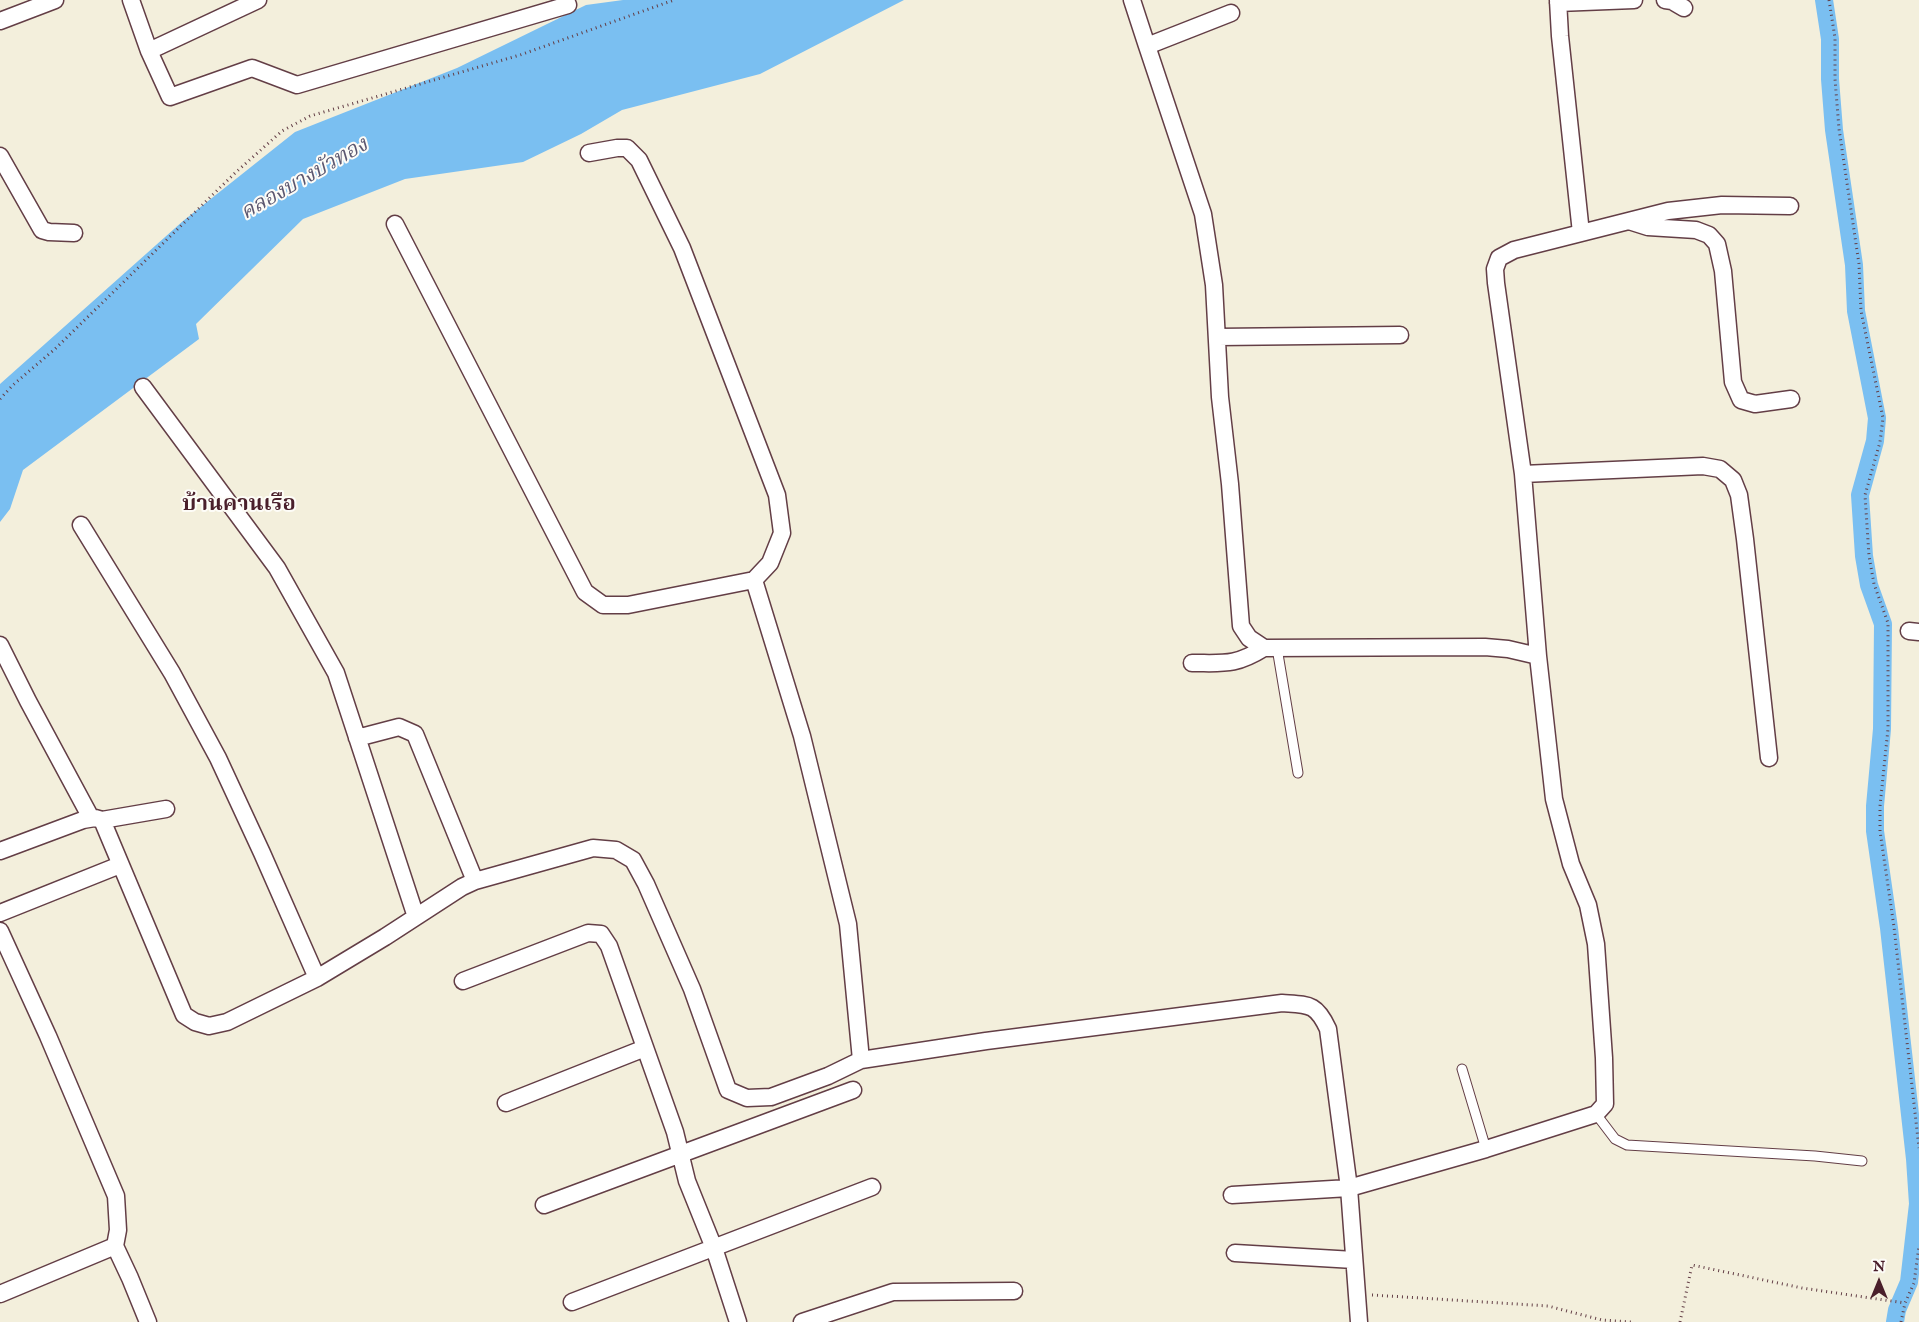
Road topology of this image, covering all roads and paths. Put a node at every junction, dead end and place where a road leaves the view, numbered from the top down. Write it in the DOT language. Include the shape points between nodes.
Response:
graph roads {
  1 [pos="55,0"];
  2 [pos="131,0"];
  3 [pos="258,0"];
  4 [pos="566,0"];
  5 [pos="674,0"];
  6 [pos="1132,0"];
  7 [pos="1634,0"];
  8 [pos="1665,0"];
  9 [pos="1829,0"];
  10 [pos="1558,2"];
  11 [pos="1684,8"];
  12 [pos="1231,13"];
  13 [pos="0,21"];
  14 [pos="1146,46"];
  15 [pos="149,51"];
  16 [pos="589,154"];
  17 [pos="0,156"];
  18 [pos="1790,206"];
  19 [pos="1629,221"];
  20 [pos="395,224"];
  21 [pos="74,233"];
  22 [pos="1581,233"];
  23 [pos="1400,335"];
  24 [pos="1218,337"];
  25 [pos="143,387"];
  26 [pos="0,399"];
  27 [pos="1791,399"];
  28 [pos="1523,474"];
  29 [pos="80,525"];
  30 [pos="754,580"];
  31 [pos="0,645"];
  32 [pos="1271,648"];
  33 [pos="1538,656"];
  34 [pos="1192,663"];
  35 [pos="356,738"];
  36 [pos="1769,758"];
  37 [pos="1298,773"];
  38 [pos="166,809"];
  39 [pos="97,819"];
  40 [pos="0,851"];
  41 [pos="120,865"];
  42 [pos="475,881"];
  43 [pos="0,913"];
  44 [pos="416,917"];
  45 [pos="0,931"];
  46 [pos="317,978"];
  47 [pos="463,981"];
  48 [pos="645,1048"];
  49 [pos="862,1060"];
  50 [pos="1462,1069"];
  51 [pos="853,1090"];
  52 [pos="506,1103"];
  53 [pos="1596,1114"];
  54 [pos="1919,1148"];
  55 [pos="1486,1149"];
  56 [pos="681,1154"];
  57 [pos="1862,1161"];
  58 [pos="872,1187"];
  59 [pos="1349,1188"];
  60 [pos="1232,1195"];
  61 [pos="544,1205"];
  62 [pos="115,1246"];
  63 [pos="1919,1246"];
  64 [pos="714,1248"];
  65 [pos="1235,1253"];
  66 [pos="1354,1260"];
  67 [pos="1014,1291"];
  68 [pos="0,1294"];
  69 [pos="1357,1294"];
  70 [pos="572,1302"];
  71 [pos="1905,1303"];
  72 [pos="148,1322"];
  73 [pos="738,1322"];
  74 [pos="802,1322"];
  75 [pos="1359,1322"];
  76 [pos="1631,1322"];
  77 [pos="1680,1322"];
  78 [pos="1901,1322"];
  1 -- 13 [label="street"];
  2 -- 15 [label="street"];
  3 -- 15 [label="street"];
  4 -- 15 [label="street" via="568,5 297,85 252,68 170,97"];
  5 -- 26 [label="path" via="520,55 310,116 282,131"];
  6 -- 14 [label="street"];
  7 -- 10 [label="street"];
  8 -- 11 [label="street"];
  9 -- 54 [label="path" via="1835,38 1839,129 1859,264 1861,311 1883,418 1880,442 1865,495 1874,584 1888,623 1888,729 1880,831"];
  10 -- 22 [label="street"];
  12 -- 14 [label="street"];
  14 -- 24 [label="street" via="1203,214"];
  16 -- 30 [label="street" via="627,148 639,160 689,267 777,495 782,533 770,563"];
  17 -- 21 [label="street" via="42,230"];
  18 -- 19 [label="street" via="1722,205 1668,211"];
  19 -- 22 [label="street"];
  19 -- 27 [label="street" via="1648,227 1696,230 1710,235 1717,244 1723,271 1733,382 1737,391 1742,400 1755,404"];
  20 -- 30 [label="street" via="585,592 603,606 628,605"];
  22 -- 28 [label="street" via="1514,250 1499,258 1495,269"];
  23 -- 24 [label="street"];
  24 -- 32 [label="street" via="1220,397 1239,613 1248,638"];
  25 -- 35 [label="street" via="277,568 336,673"];
  28 -- 33 [label="street"];
  28 -- 36 [label="street" via="1704,466 1720,469 1733,480 1739,495 1745,539"];
  29 -- 46 [label="street" via="172,673 218,758"];
  30 -- 49 [label="street" via="802,736 848,924"];
  31 -- 39 [label="street" via="28,701"];
  32 -- 33 [label="street" via="1485,647"];
  32 -- 34 [label="street" via="1232,663"];
  32 -- 37 [label="lane"];
  33 -- 53 [label="street" via="1554,799 1571,864 1588,905 1596,944 1605,1104"];
  35 -- 42 [label="street" via="399,727 414,734"];
  35 -- 44 [label="street"];
  38 -- 39 [label="street"];
  39 -- 40 [label="street"];
  39 -- 41 [label="street"];
  41 -- 43 [label="street"];
  41 -- 46 [label="street" via="184,1015 195,1022 209,1026 227,1022"];
  42 -- 44 [label="street"];
  42 -- 49 [label="street" via="593,848 616,850 633,860 646,884 692,989 728,1090 747,1098 771,1097"];
  44 -- 46 [label="street"];
  45 -- 62 [label="street" via="116,1196 118,1230"];
  47 -- 48 [label="street" via="588,933 601,934 609,946"];
  48 -- 52 [label="street"];
  48 -- 56 [label="street"];
  49 -- 59 [label="street" via="1282,1002 1308,1004 1321,1015 1328,1029"];
  50 -- 55 [label="lane"];
  51 -- 56 [label="street"];
  53 -- 55 [label="street"];
  53 -- 57 [label="lane" via="1615,1140 1627,1145"];
  55 -- 59 [label="street"];
  56 -- 61 [label="street"];
  56 -- 64 [label="street" via="687,1181"];
  58 -- 64 [label="street"];
  59 -- 60 [label="street"];
  59 -- 66 [label="street"];
  62 -- 68 [label="street"];
  62 -- 72 [label="street"];
  63 -- 71 [label="path" via="1914,1283"];
  64 -- 70 [label="street"];
  64 -- 73 [label="street"];
  65 -- 66 [label="street"];
  66 -- 69 [label="street"];
  67 -- 74 [label="street" via="893,1292"];
  69 -- 75 [label="street"];
  69 -- 76 [label="path" via="1548,1306 1602,1320"];
  71 -- 77 [label="path" via="1802,1288 1692,1266"];
  71 -- 78 [label="path"];
}
